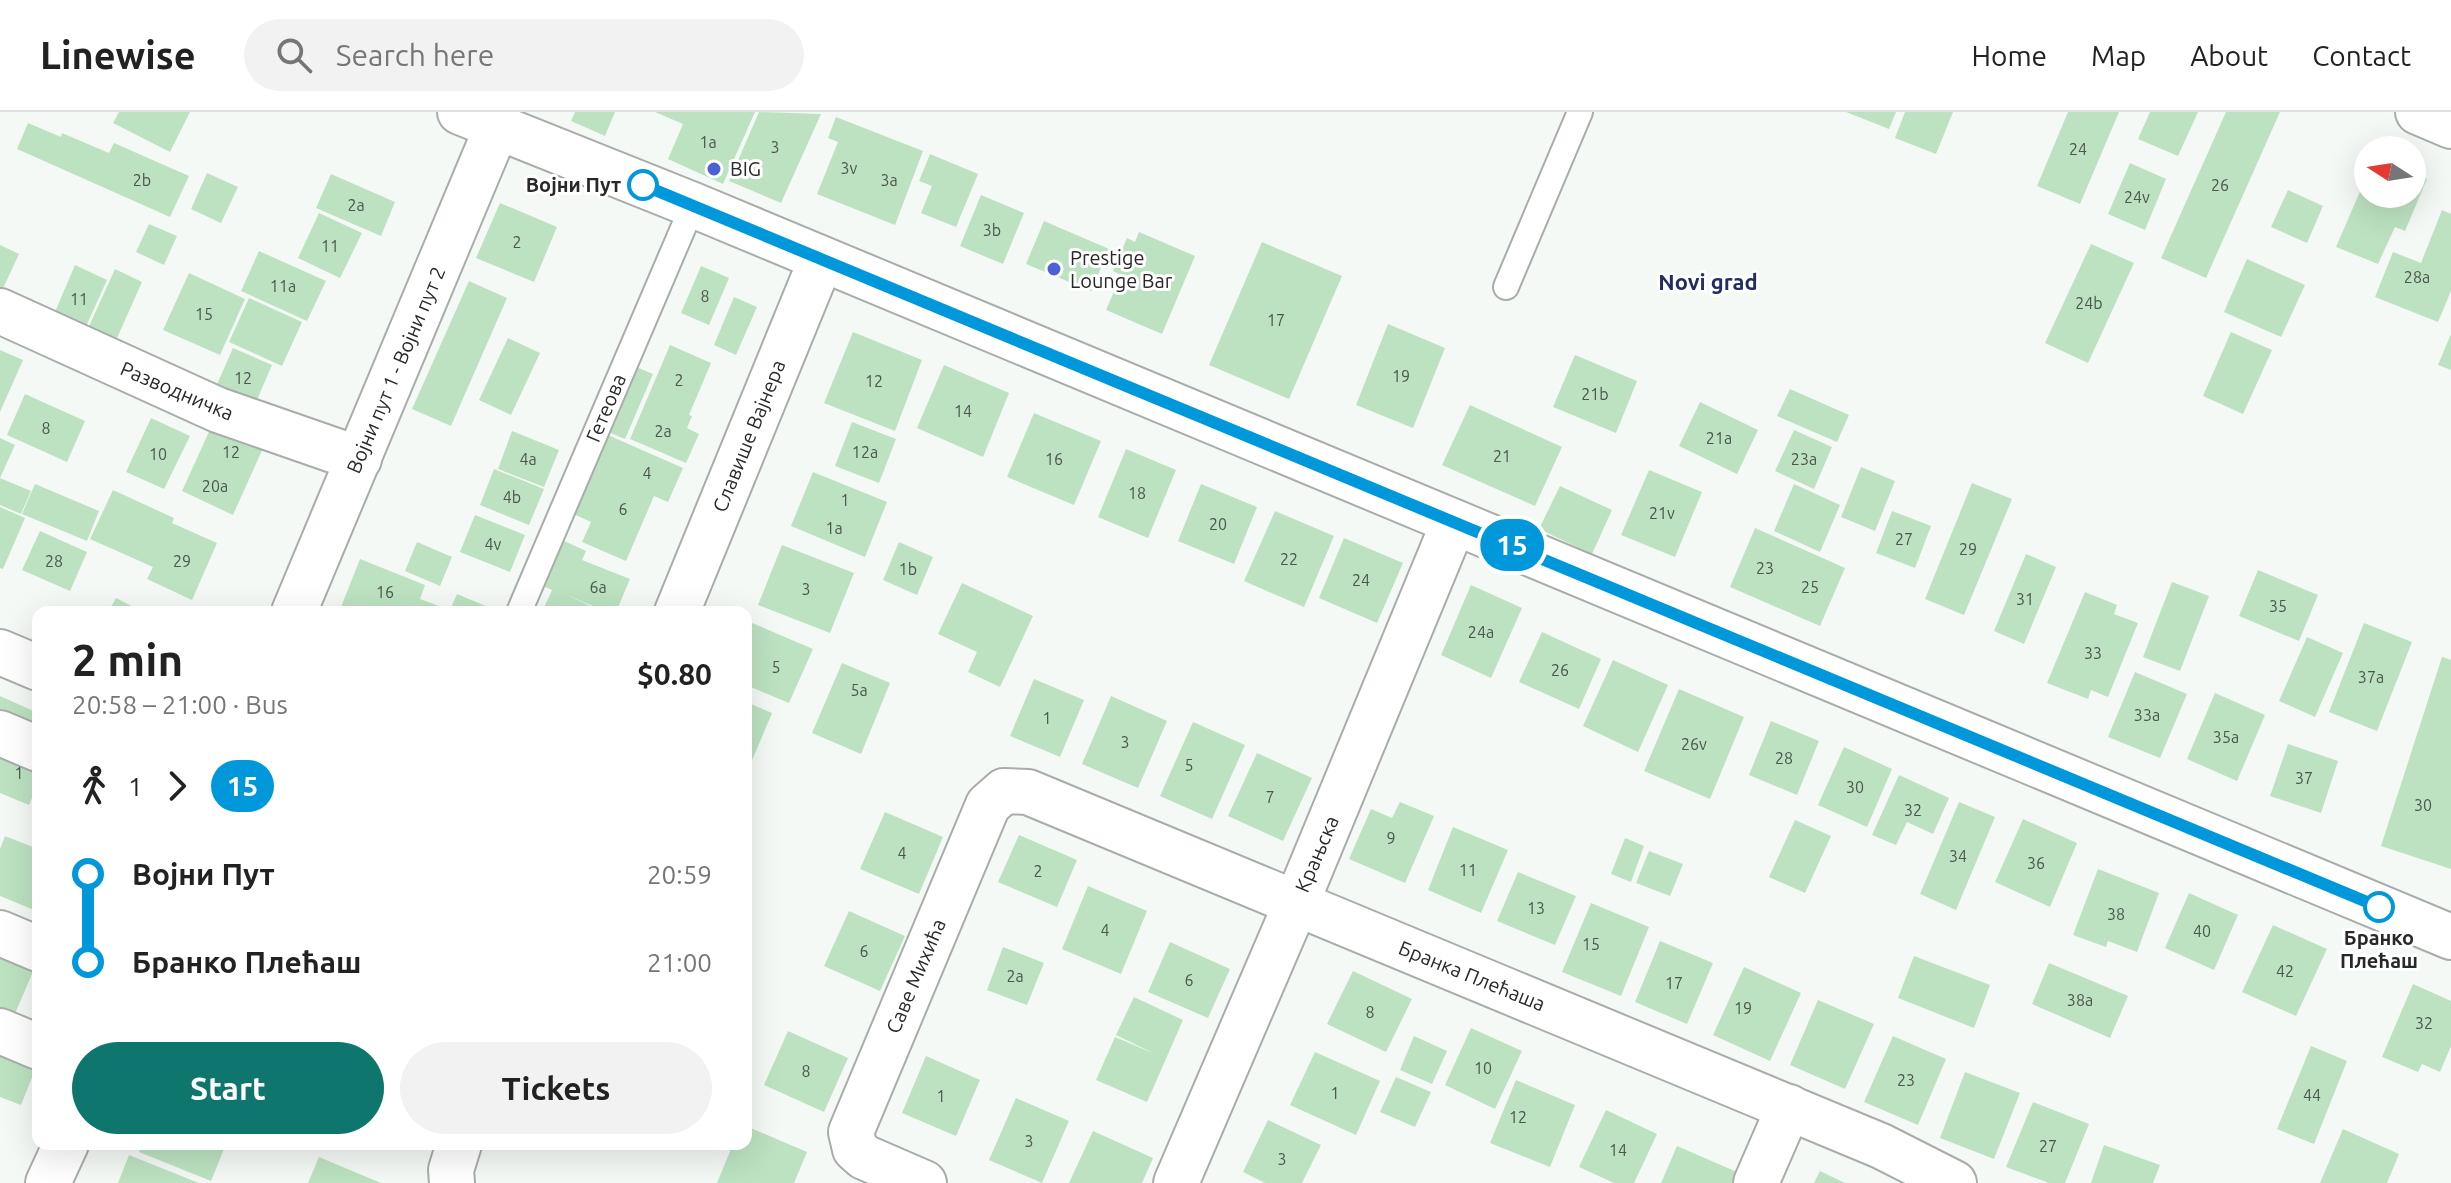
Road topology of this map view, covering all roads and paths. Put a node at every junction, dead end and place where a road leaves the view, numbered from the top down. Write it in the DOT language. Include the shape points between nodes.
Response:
graph roads {
  1 [pos="1580,112"];
  2 [pos="2418,112"];
  3 [pos="479,119"];
  4 [pos="2451,126"];
  5 [pos="693,205"];
  6 [pos="821,260"];
  7 [pos="1506,287"];
  8 [pos="0,311"];
  9 [pos="359,459"];
  10 [pos="1454,522"];
  11 [pos="297,606"];
  12 [pos="522,606"];
  13 [pos="679,606"];
  14 [pos="0,652"];
  15 [pos="32,665"];
  16 [pos="0,733"];
  17 [pos="32,746"];
  18 [pos="988,805"];
  19 [pos="1296,904"];
  20 [pos="0,933"];
  21 [pos="2451,937"];
  22 [pos="32,946"];
  23 [pos="0,1031"];
  24 [pos="32,1044"];
  25 [pos="1789,1107"];
  26 [pos="63,1150"];
  27 [pos="457,1150"];
  28 [pos="48,1183"];
  29 [pos="452,1183"];
  30 [pos="924,1183"];
  31 [pos="1176,1183"];
  32 [pos="1756,1183"];
  33 [pos="1954,1183"];
  1 -- 7 [label="lane"];
  2 -- 4 [label="street"];
  3 -- 5 [label="street"];
  3 -- 9 [label="street, Војни пут 1 - Војни пут 2"];
  5 -- 6 [label="street"];
  5 -- 12 [label="lane, Гетеова"];
  6 -- 10 [label="street"];
  6 -- 13 [label="street, Славише Вајнера"];
  8 -- 9 [label="street, Разводничка" via="218,410"];
  9 -- 11 [label="street, Војни пут 1 - Војни пут 2"];
  10 -- 19 [label="street, Крањска"];
  10 -- 21 [label="street"];
  14 -- 15 [label="street"];
  16 -- 17 [label="street"];
  18 -- 19 [label="street, Бранка Плећаша" via="1004,791 1028,792"];
  18 -- 30 [label="street, Саве Михића" via="851,1132 855,1149 864,1157"];
  19 -- 25 [label="street, Бранка Плећаша"];
  19 -- 31 [label="street, Крањска"];
  20 -- 22 [label="street"];
  23 -- 24 [label="street"];
  25 -- 32 [label="street"];
  25 -- 33 [label="street, Бранка Плећаша"];
  26 -- 28 [label="street"];
  27 -- 29 [label="street"];
}
